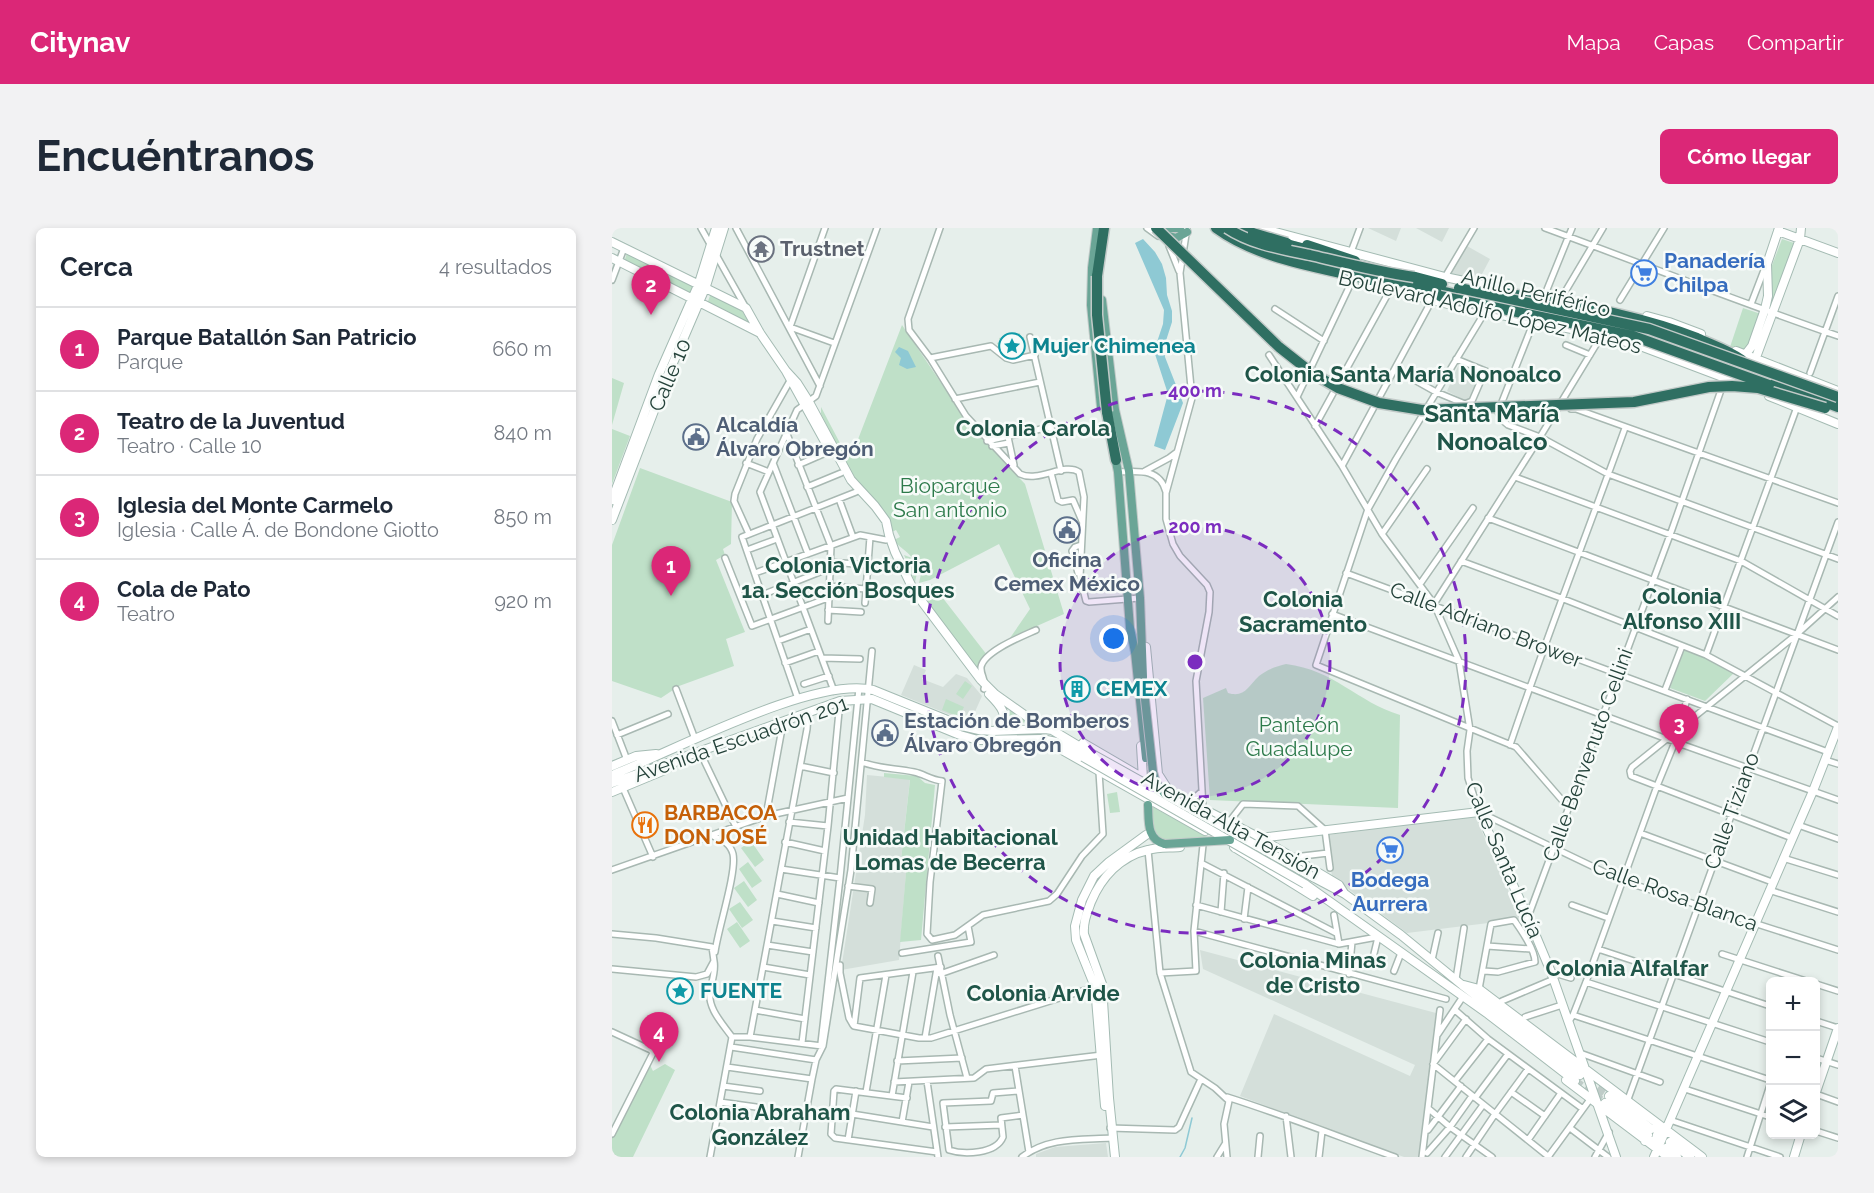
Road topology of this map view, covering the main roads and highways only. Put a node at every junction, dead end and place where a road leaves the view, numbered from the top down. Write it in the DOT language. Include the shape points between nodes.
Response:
graph roads {
  1 [pos="1100,228"];
  2 [pos="1216,228"];
  3 [pos="1222,228"];
  4 [pos="1229,228"];
  5 [pos="1186,229"];
  6 [pos="1163,230"];
  7 [pos="1249,231"];
  8 [pos="1172,249"];
  9 [pos="1351,256"];
  10 [pos="1414,277"];
  11 [pos="1096,278"];
  12 [pos="1459,288"];
  13 [pos="1486,307"];
  14 [pos="1750,360"];
  15 [pos="1771,386"];
  16 [pos="1838,398"];
  17 [pos="1838,407"];
  18 [pos="1825,408"];
  19 [pos="1838,413"];
  20 [pos="1116,460"];
  21 [pos="1144,757"];
  22 [pos="1166,792"];
  23 [pos="1146,801"];
  24 [pos="1230,840"];
  1 -- 11 [label="highway"];
  2 -- 15 [label="highway, bridge" via="1267,253 1436,298 1633,336"];
  3 -- 13 [label="highway, Anillo Periférico" via="1272,251"];
  4 -- 7 [label="highway, bridge"];
  5 -- 6 [label="main road" via="1176,238"];
  6 -- 8 [label="main road"];
  6 -- 18 [label="highway, bridge" via="1279,347 1338,388 1379,403 1432,410 1634,402 1732,386 1758,388"];
  7 -- 9 [label="highway, bridge"];
  7 -- 9 [label="highway, bridge" via="1332,257"];
  7 -- 10 [label="highway, bridge" via="1261,244"];
  7 -- 14 [label="highway, Anillo Periférico" via="1447,288 1647,331"];
  9 -- 10 [label="highway, bridge"];
  10 -- 12 [label="highway"];
  11 -- 20 [label="highway, bridge" via="1107,412"];
  11 -- 20 [label="main road" via="1094,336 1101,407"];
  11 -- 22 [label="main road, bridge" via="1129,471 1153,772 1156,783"];
  12 -- 14 [label="highway, bridge" via="1484,289 1625,315 1669,327"];
  12 -- 16 [label="highway, bridge" via="1648,329"];
  13 -- 15 [label="highway, bridge" via="1644,344 1710,369"];
  13 -- 17 [label="highway, Anillo Periférico" via="1646,338"];
  14 -- 16 [label="highway, Anillo Periférico"];
  15 -- 18 [label="highway, bridge"];
  18 -- 19 [label="highway"];
  20 -- 21 [label="main road"];
  23 -- 24 [label="main road, bridge" via="1150,834 1156,841 1165,844"];
}
